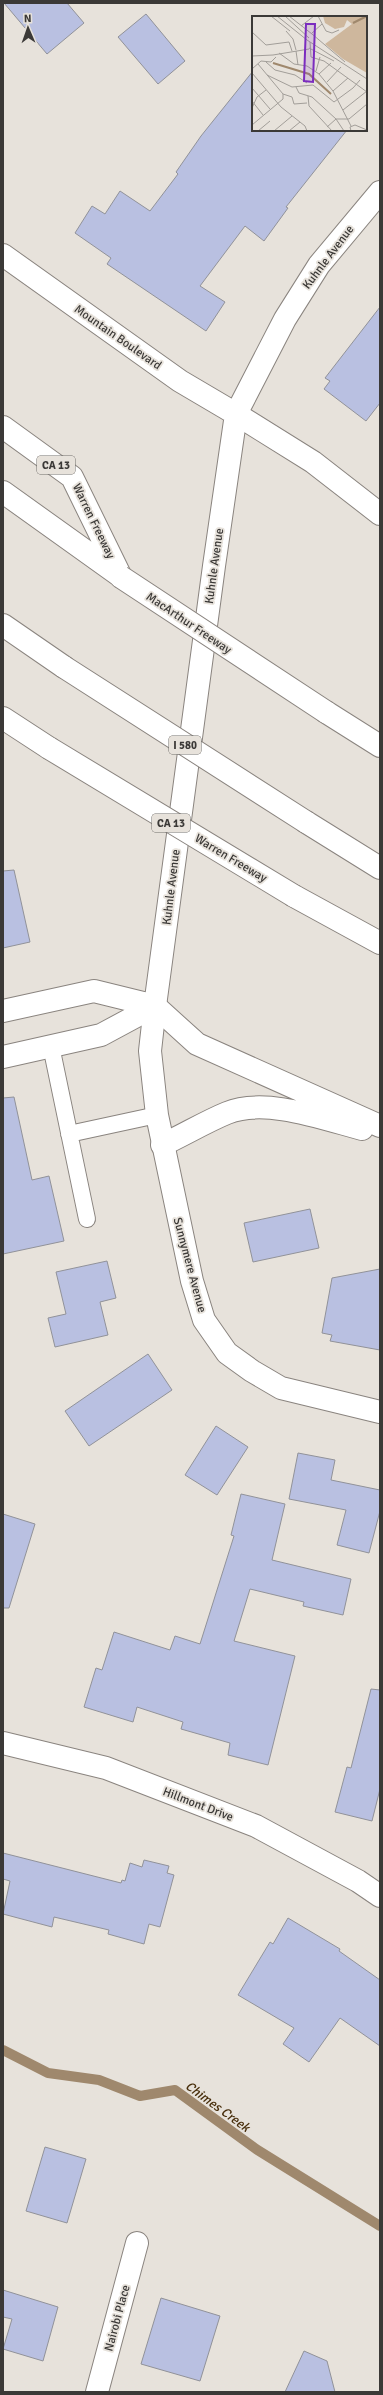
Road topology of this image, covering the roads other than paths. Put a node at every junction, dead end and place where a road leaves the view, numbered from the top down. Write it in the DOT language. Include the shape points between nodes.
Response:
graph roads {
  1 [pos="380,192"];
  2 [pos="3,255"];
  3 [pos="236,414"];
  4 [pos="3,427"];
  5 [pos="3,492"];
  6 [pos="380,514"];
  7 [pos="121,577"];
  8 [pos="3,625"];
  9 [pos="3,718"];
  10 [pos="380,746"];
  11 [pos="380,868"];
  12 [pos="380,943"];
  13 [pos="155,1006"];
  14 [pos="3,1011"];
  15 [pos="51,1046"];
  16 [pos="3,1057"];
  17 [pos="157,1115"];
  18 [pos="380,1126"];
  19 [pos="69,1134"];
  20 [pos="380,1134"];
  21 [pos="162,1145"];
  22 [pos="87,1219"];
  23 [pos="380,1412"];
  24 [pos="3,1743"];
  25 [pos="380,1896"];
  26 [pos="137,2243"];
  27 [pos="97,2392"];
  1 -- 3 [label="main road, Kuhnle Avenue" via="319,265 285,319"];
  2 -- 3 [label="main road, Mountain Boulevard" via="180,381"];
  3 -- 6 [label="main road, Mountain Boulevard" via="313,462"];
  3 -- 13 [label="main road, Kuhnle Avenue"];
  4 -- 7 [label="main road, Warren Freeway / CA 13" via="72,477"];
  5 -- 7 [label="main road, MacArthur Freeway"];
  7 -- 10 [label="main road, MacArthur Freeway, bridge"];
  8 -- 11 [label="main road, I 580, bridge" via="64,667"];
  9 -- 12 [label="main road, Warren Freeway / CA 13, bridge" via="294,896"];
  13 -- 14 [label="main road" via="94,991"];
  13 -- 15 [label="main road" via="101,1035"];
  13 -- 17 [label="main road, Sunnymere Avenue" via="150,1051"];
  13 -- 18 [label="main road" via="197,1044"];
  15 -- 16 [label="main road"];
  15 -- 19 [label="lane"];
  17 -- 19 [label="lane"];
  17 -- 21 [label="main road, Sunnymere Avenue"];
  19 -- 22 [label="lane"];
  20 -- 21 [label="main road" via="316,1117 262,1107 228,1112"];
  21 -- 23 [label="main road, Sunnymere Avenue" via="192,1281 204,1320 227,1352 281,1388"];
  24 -- 25 [label="main road, Hillmont Drive" via="106,1768 256,1826 358,1881"];
  26 -- 27 [label="main road, Nairobi Place"];
}
